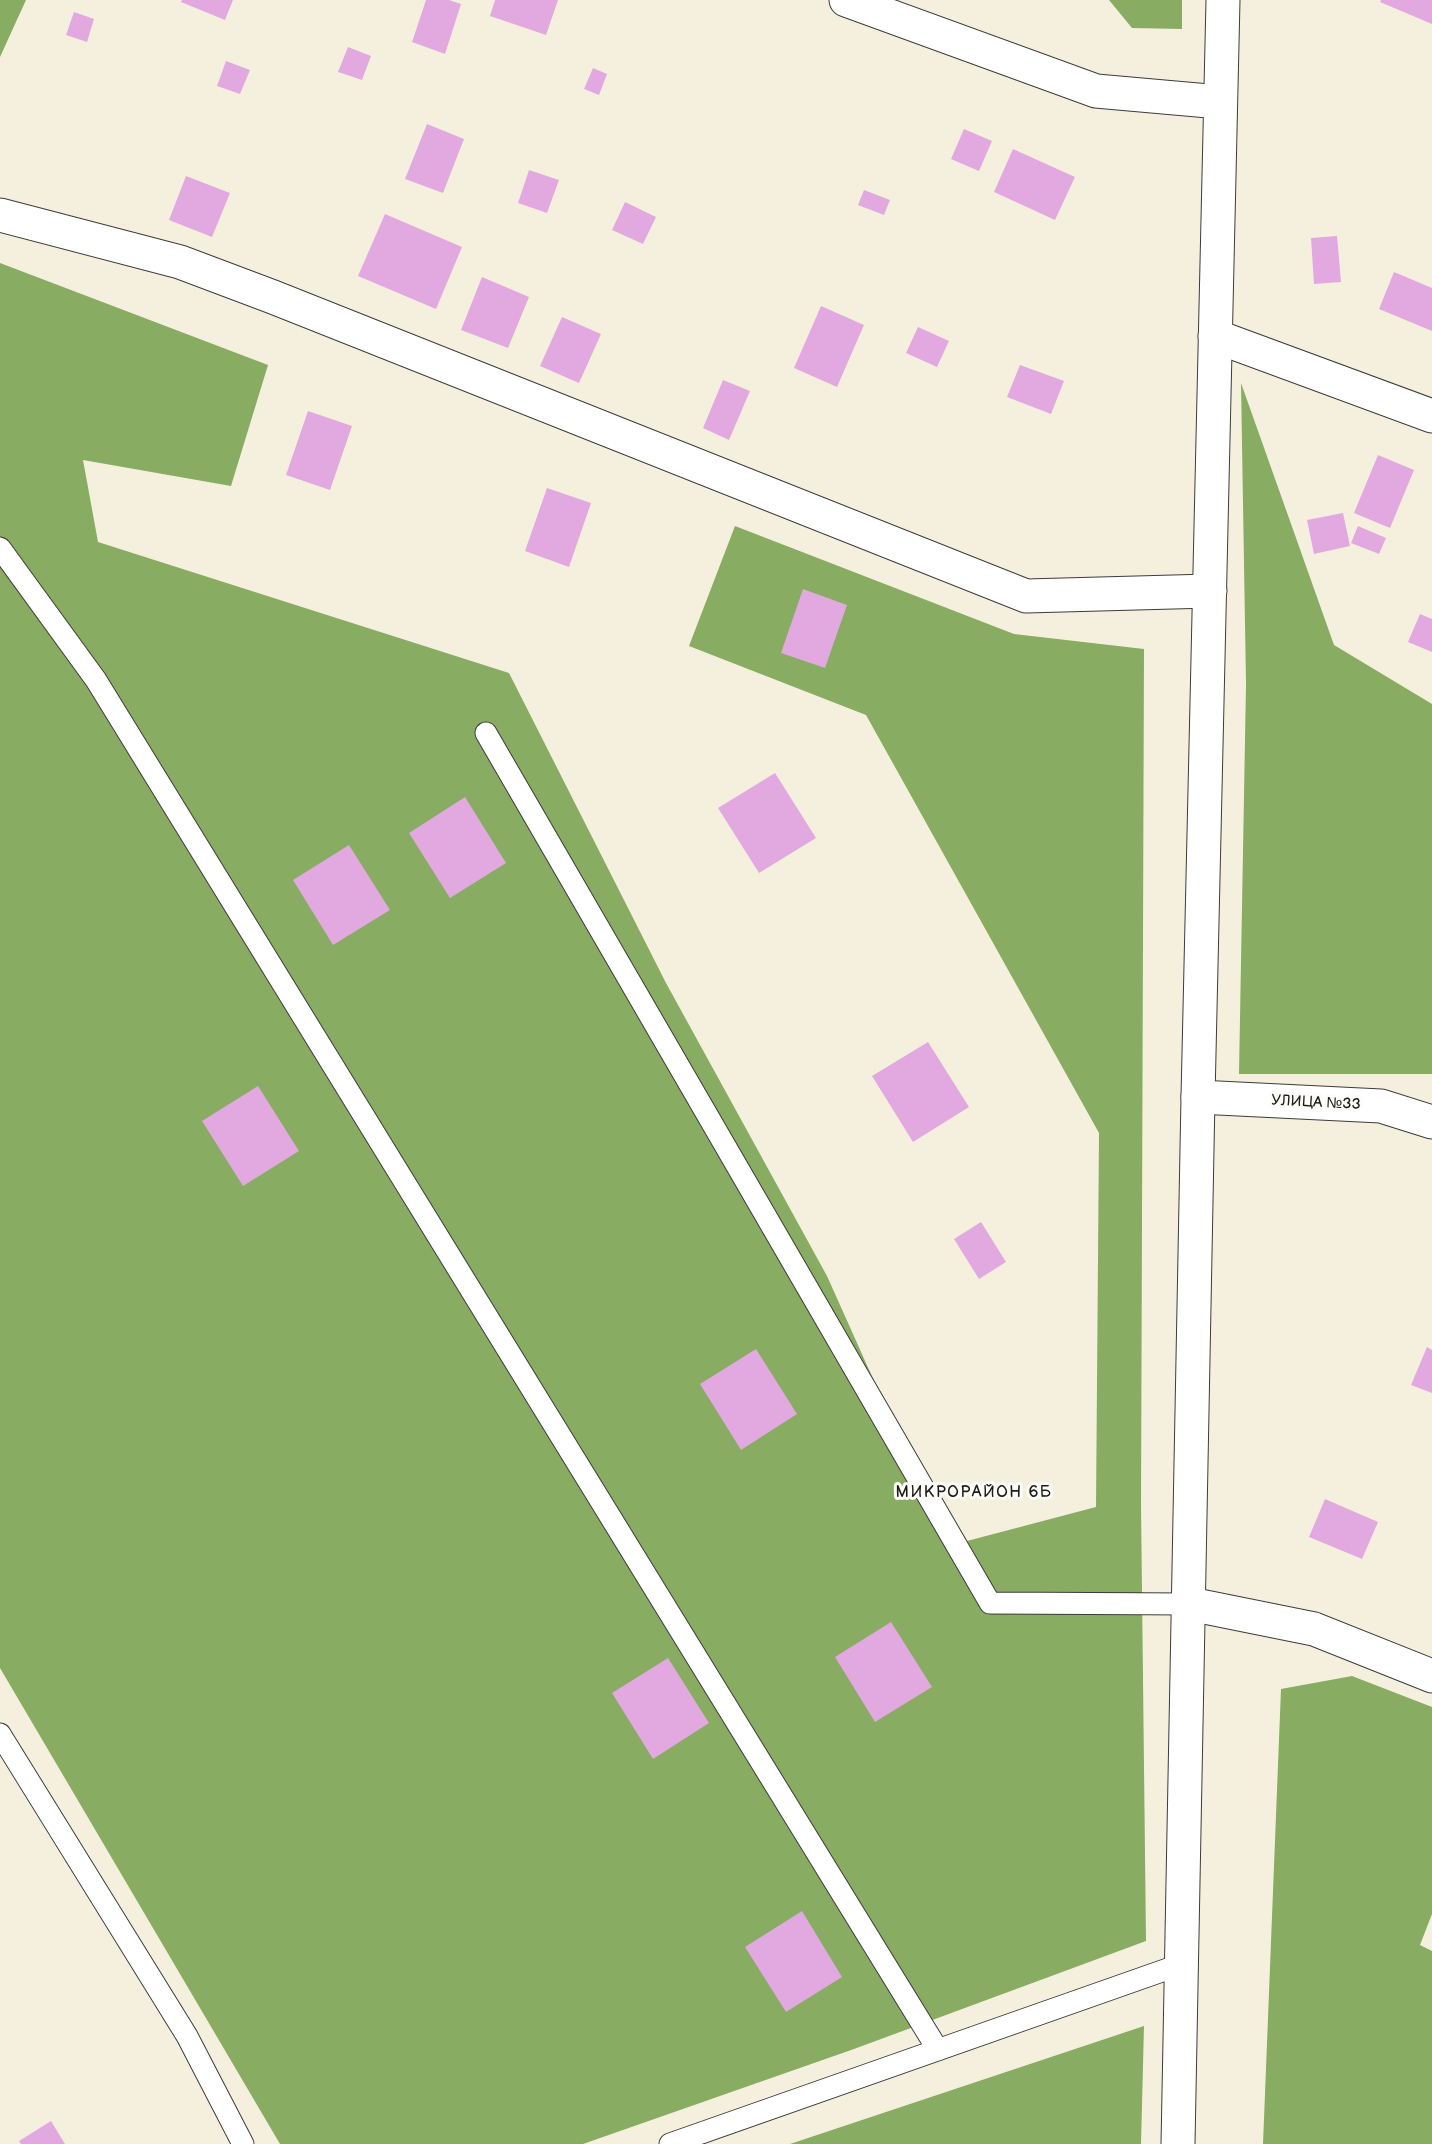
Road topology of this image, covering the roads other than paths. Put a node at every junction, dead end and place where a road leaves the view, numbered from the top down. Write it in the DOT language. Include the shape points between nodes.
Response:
graph roads {
  1 [pos="846,0"];
  2 [pos="1222,0"];
  3 [pos="1220,102"];
  4 [pos="0,215"];
  5 [pos="1215,336"];
  6 [pos="1432,416"];
  7 [pos="0,548"];
  8 [pos="1210,591"];
  9 [pos="486,733"];
  10 [pos="1198,1097"];
  11 [pos="1432,1122"];
  12 [pos="1190,1604"];
  13 [pos="1432,1676"];
  14 [pos="0,1734"];
  15 [pos="1182,1964"];
  16 [pos="938,2050"];
  17 [pos="243,2144"];
  18 [pos="670,2144"];
  19 [pos="1178,2144"];
  1 -- 3 [label="street" via="1096,91"];
  2 -- 3 [label="street"];
  3 -- 5 [label="street"];
  4 -- 8 [label="street" via="180,262 1026,596"];
  5 -- 6 [label="street"];
  5 -- 8 [label="street"];
  7 -- 16 [label="lane" via="96,680"];
  8 -- 10 [label="street"];
  9 -- 12 [label="lane" via="990,1603"];
  10 -- 11 [label="street, УЛИЦА №33" via="1381,1106"];
  10 -- 12 [label="street"];
  12 -- 13 [label="street" via="1314,1629"];
  12 -- 15 [label="street"];
  14 -- 17 [label="lane" via="187,2037"];
  15 -- 16 [label="lane"];
  15 -- 19 [label="street"];
  16 -- 18 [label="lane"];
}
